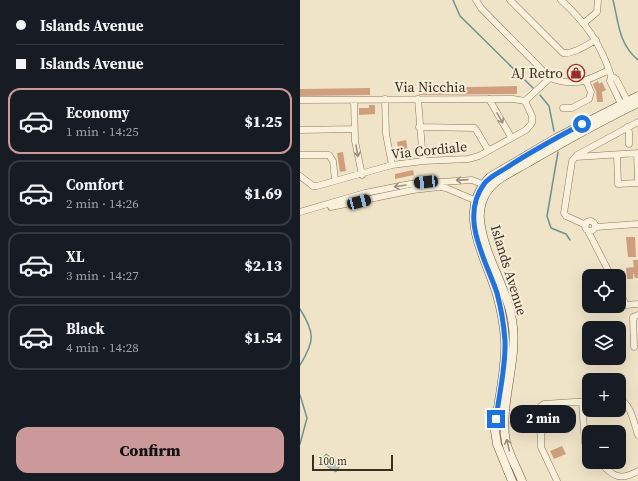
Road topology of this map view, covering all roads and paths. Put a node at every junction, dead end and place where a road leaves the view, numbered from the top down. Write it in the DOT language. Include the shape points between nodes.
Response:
graph roads {
  1 [pos="476,0"];
  2 [pos="510,0"];
  3 [pos="561,0"];
  4 [pos="598,0"];
  5 [pos="584,23"];
  6 [pos="596,40"];
  7 [pos="610,73"];
  8 [pos="550,78"];
  9 [pos="586,81"];
  10 [pos="638,96"];
  11 [pos="385,99"];
  12 [pos="418,99"];
  13 [pos="489,99"];
  14 [pos="300,100"];
  15 [pos="354,100"];
  16 [pos="525,101"];
  17 [pos="628,105"];
  18 [pos="563,108"];
  19 [pos="638,122"];
  20 [pos="419,127"];
  21 [pos="627,127"];
  22 [pos="354,129"];
  23 [pos="300,130"];
  24 [pos="511,137"];
  25 [pos="629,144"];
  26 [pos="488,150"];
  27 [pos="637,153"];
  28 [pos="617,154"];
  29 [pos="300,155"];
  30 [pos="575,157"];
  31 [pos="423,161"];
  32 [pos="392,165"];
  33 [pos="362,175"];
  34 [pos="300,176"];
  35 [pos="335,180"];
  36 [pos="638,183"];
  37 [pos="446,185"];
  38 [pos="486,186"];
  39 [pos="479,202"];
  40 [pos="300,212"];
  41 [pos="638,224"];
  42 [pos="586,225"];
  43 [pos="596,226"];
  44 [pos="588,231"];
  45 [pos="607,269"];
  46 [pos="638,304"];
  47 [pos="626,305"];
  48 [pos="635,316"];
  49 [pos="634,347"];
  50 [pos="582,402"];
  51 [pos="626,404"];
  52 [pos="638,435"];
  53 [pos="606,469"];
  54 [pos="638,471"];
  55 [pos="512,481"];
  56 [pos="522,481"];
  57 [pos="557,481"];
  1 -- 8 [label="street"];
  2 -- 6 [label="street" via="563,53 576,51"];
  3 -- 5 [label="street"];
  4 -- 5 [label="street" via="597,12"];
  5 -- 6 [label="street"];
  6 -- 7 [label="street" via="601,46"];
  7 -- 9 [label="street"];
  7 -- 17 [label="street" via="616,78"];
  8 -- 9 [label="street" via="568,84"];
  8 -- 16 [label="street"];
  9 -- 18 [label="street" via="591,92 590,98 572,108"];
  10 -- 17 [label="street, Islands Avenue"];
  11 -- 12 [label="street, Via Nicchia"];
  11 -- 15 [label="street, Via Nicchia"];
  11 -- 32 [label="street" via="386,134"];
  12 -- 13 [label="street, Via Nicchia"];
  12 -- 20 [label="street"];
  13 -- 16 [label="street, Via Nicchia"];
  13 -- 24 [label="street, one-way"];
  14 -- 15 [label="street, Via Nicchia"];
  15 -- 22 [label="street"];
  16 -- 24 [label="street, Via Cordiale" via="532,116 532,123 526,130"];
  17 -- 38 [label="street, Islands Avenue" via="523,157 490,177"];
  19 -- 21 [label="street"];
  20 -- 26 [label="street" via="475,128"];
  20 -- 31 [label="street"];
  21 -- 25 [label="street"];
  21 -- 30 [label="street"];
  22 -- 23 [label="street"];
  22 -- 33 [label="street, one-way" via="356,153"];
  24 -- 26 [label="street, Via Cordiale"];
  26 -- 31 [label="street, Via Cordiale" via="468,159"];
  27 -- 28 [label="street"];
  27 -- 36 [label="street"];
  28 -- 30 [label="street"];
  28 -- 36 [label="street" via="618,184"];
  29 -- 35 [label="street" via="329,154"];
  30 -- 42 [label="street" via="572,161 564,213"];
  31 -- 32 [label="street, Via Cordiale"];
  32 -- 33 [label="street, Via Cordiale"];
  33 -- 35 [label="street, Via Cordiale"];
  34 -- 35 [label="street, Via Cordiale" via="313,186"];
  38 -- 37 [label="street, one-way" via="472,180"];
  37 -- 39 [label="street"];
  37 -- 40 [label="street"];
  38 -- 39 [label="street, Islands Avenue"];
  39 -- 55 [label="street, Islands Avenue" via="474,222 476,234 497,294 503,327 504,356 495,432 497,444"];
  56 -- 39 [label="street, Islands Avenue, one-way" via="510,454 505,431 514,348 513,326 506,294 489,255 480,220"];
  41 -- 43 [label="street"];
  42 -- 43 [label="street" via="590,221"];
  42 -- 44 [label="street"];
  43 -- 44 [label="street" via="593,231"];
  44 -- 45 [label="street"];
  46 -- 47 [label="street"];
  48 -- 49 [label="street"];
  50 -- 57 [label="street" via="541,406 541,447"];
  51 -- 52 [label="street"];
  53 -- 54 [label="street" via="615,476 629,476"];
}
